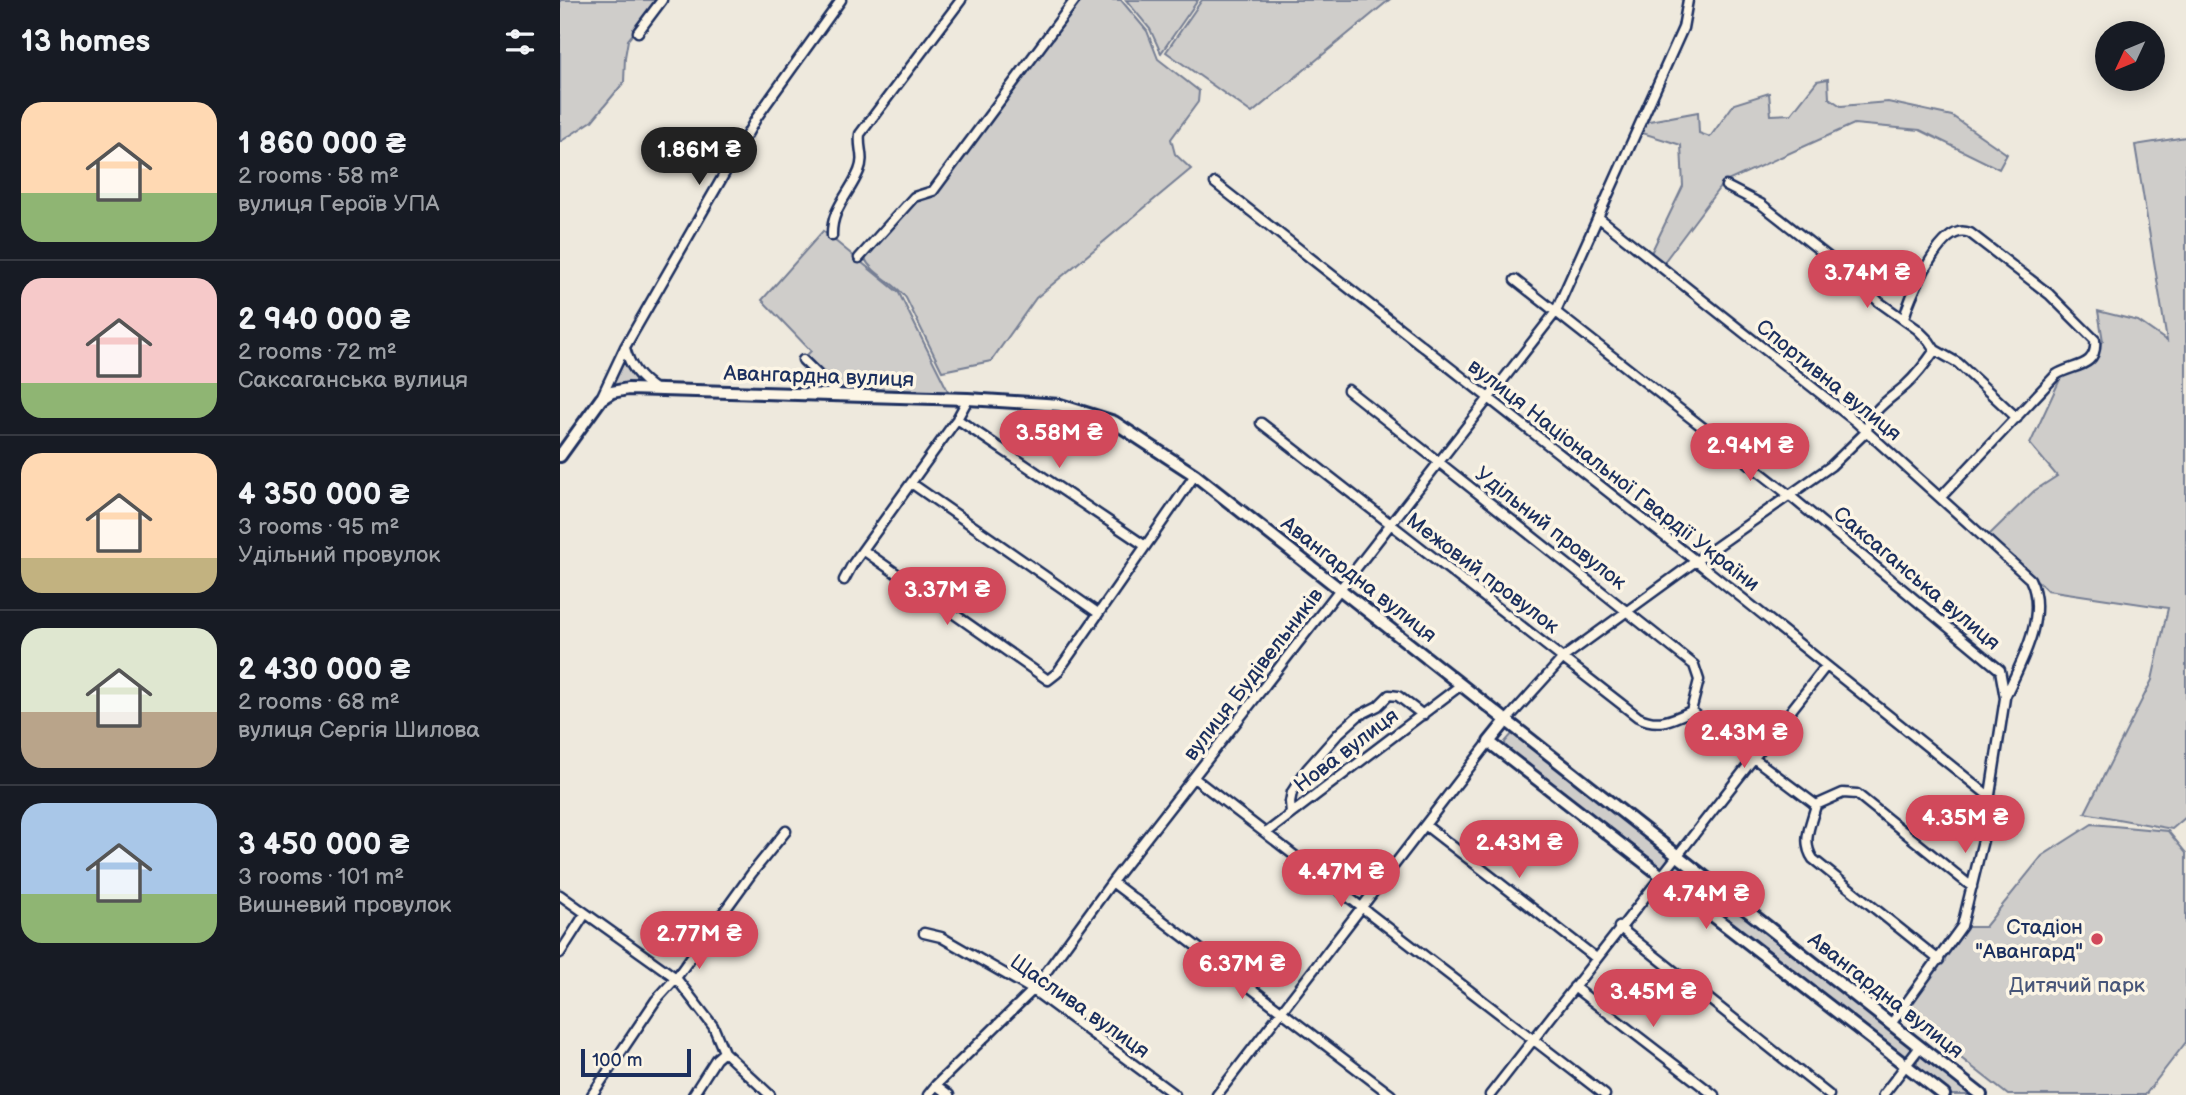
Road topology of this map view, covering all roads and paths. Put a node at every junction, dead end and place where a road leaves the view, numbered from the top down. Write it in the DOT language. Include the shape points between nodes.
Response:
graph roads {
  1 [pos="662,0"];
  2 [pos="841,0"];
  3 [pos="961,0"];
  4 [pos="1075,0"];
  5 [pos="1688,0"];
  6 [pos="638,32"];
  7 [pos="1215,183"];
  8 [pos="1726,186"];
  9 [pos="1598,217"];
  10 [pos="832,236"];
  11 [pos="859,258"];
  12 [pos="1515,280"];
  13 [pos="1555,313"];
  14 [pos="1904,319"];
  15 [pos="625,347"];
  16 [pos="1935,350"];
  17 [pos="803,360"];
  18 [pos="655,389"];
  19 [pos="1348,390"];
  20 [pos="840,396"];
  21 [pos="601,398"];
  22 [pos="968,399"];
  23 [pos="1490,399"];
  24 [pos="2017,418"];
  25 [pos="957,419"];
  26 [pos="1261,423"];
  27 [pos="1867,431"];
  28 [pos="560,456"];
  29 [pos="1439,462"];
  30 [pos="1195,475"];
  31 [pos="911,483"];
  32 [pos="1789,495"];
  33 [pos="1941,497"];
  34 [pos="1391,525"];
  35 [pos="1144,545"];
  36 [pos="863,550"];
  37 [pos="1696,561"];
  38 [pos="844,580"];
  39 [pos="1341,590"];
  40 [pos="1627,610"];
  41 [pos="1098,613"];
  42 [pos="1564,657"];
  43 [pos="1826,666"];
  44 [pos="1461,685"];
  45 [pos="2005,698"];
  46 [pos="1691,711"];
  47 [pos="1423,715"];
  48 [pos="1506,721"];
  49 [pos="1489,742"];
  50 [pos="1754,759"];
  51 [pos="1194,778"];
  52 [pos="1989,796"];
  53 [pos="1816,805"];
  54 [pos="1291,813"];
  55 [pos="1425,825"];
  56 [pos="786,831"];
  57 [pos="1266,833"];
  58 [pos="1677,855"];
  59 [pos="1660,876"];
  60 [pos="1112,882"];
  61 [pos="1972,887"];
  62 [pos="560,895"];
  63 [pos="1360,908"];
  64 [pos="586,914"];
  65 [pos="1619,928"];
  66 [pos="924,933"];
  67 [pos="560,953"];
  68 [pos="1596,958"];
  69 [pos="1939,960"];
  70 [pos="676,978"];
  71 [pos="1574,987"];
  72 [pos="1033,990"];
  73 [pos="1280,1012"];
  74 [pos="1891,1024"];
  75 [pos="1532,1039"];
  76 [pos="1920,1047"];
  77 [pos="724,1052"];
  78 [pos="1906,1065"];
  79 [pos="936,1085"];
  80 [pos="592,1095"];
  81 [pos="693,1095"];
  82 [pos="770,1095"];
  83 [pos="928,1095"];
  84 [pos="949,1095"];
  85 [pos="1175,1095"];
  86 [pos="1217,1095"];
  87 [pos="1391,1095"];
  88 [pos="1490,1095"];
  89 [pos="1605,1095"];
  90 [pos="1714,1095"];
  91 [pos="1829,1095"];
  92 [pos="1883,1095"];
  93 [pos="1944,1095"];
  94 [pos="1981,1095"];
  1 -- 6 [label="street"];
  2 -- 15 [label="street" via="757,117"];
  3 -- 10 [label="street" via="860,134 861,163 836,210"];
  4 -- 11 [label="street" via="933,191 914,197"];
  5 -- 9 [label="street, вулиця Будівельників" via="1683,28"];
  7 -- 23 [label="street, вулиця Національної Гвардії України"];
  8 -- 14 [label="street" via="1761,204"];
  9 -- 13 [label="street, вулиця Будівельників"];
  9 -- 27 [label="street, Спортивна вулиця"];
  12 -- 13 [label="street, Саксаганська вулиця"];
  13 -- 23 [label="street, вулиця Будівельників"];
  13 -- 32 [label="street, Саксаганська вулиця"];
  14 -- 16 [label="street"];
  14 -- 24 [label="street" via="1936,252 1961,232 1970,233 2049,294 2092,336 2096,349 2082,365 2056,375"];
  15 -- 18 [label="street" via="634,370"];
  15 -- 21 [label="street"];
  16 -- 24 [label="street" via="1958,363"];
  16 -- 27 [label="street" via="1915,376 1878,409"];
  17 -- 20 [label="street"];
  18 -- 20 [label="street, Авангардна вулиця"];
  18 -- 21 [label="street, Авангардна вулиця" via="612,392"];
  19 -- 29 [label="street, Удільний провулок"];
  20 -- 22 [label="street, Авангардна вулиця"];
  21 -- 28 [label="street"];
  22 -- 25 [label="street"];
  22 -- 30 [label="street, Авангардна вулиця" via="1060,405 1114,422"];
  23 -- 29 [label="street, вулиця Будівельників"];
  23 -- 37 [label="street, вулиця Національної Гвардії України"];
  24 -- 33 [label="street"];
  25 -- 31 [label="street"];
  25 -- 35 [label="street"];
  26 -- 34 [label="street, Межовий провулок"];
  27 -- 32 [label="street" via="1831,467"];
  27 -- 33 [label="street, Спортивна вулиця"];
  29 -- 34 [label="street, вулиця Будівельників"];
  29 -- 40 [label="street, Удільний провулок"];
  30 -- 35 [label="street"];
  30 -- 39 [label="street, Авангардна вулиця"];
  31 -- 36 [label="street"];
  31 -- 41 [label="street"];
  32 -- 37 [label="street"];
  32 -- 45 [label="street, Саксаганська вулиця" via="2000,670"];
  33 -- 45 [label="street, Спортивна вулиця" via="2030,579 2035,589 2032,632"];
  34 -- 39 [label="street, вулиця Будівельників"];
  34 -- 42 [label="street, Межовий провулок"];
  35 -- 41 [label="street"];
  36 -- 38 [label="street"];
  36 -- 41 [label="street" via="1048,680"];
  37 -- 40 [label="street"];
  37 -- 43 [label="street, вулиця Національної Гвардії України"];
  39 -- 44 [label="street, Авангардна вулиця"];
  39 -- 51 [label="street, вулиця Будівельників"];
  40 -- 42 [label="street"];
  40 -- 46 [label="street, Удільний провулок" via="1695,665 1699,680"];
  42 -- 46 [label="street, Межовий провулок" via="1649,722 1663,723"];
  42 -- 48 [label="street"];
  43 -- 50 [label="street"];
  43 -- 52 [label="street, вулиця Національної Гвардії України"];
  44 -- 47 [label="street, Нова вулиця"];
  44 -- 48 [label="street, Авангардна вулиця"];
  45 -- 52 [label="street"];
  46 -- 50 [label="street"];
  47 -- 54 [label="street, Нова вулиця"];
  47 -- 54 [label="street, Нова вулиця" via="1398,696 1389,695 1358,716 1295,786"];
  48 -- 49 [label="street"];
  48 -- 58 [label="street, Авангардна вулиця"];
  49 -- 55 [label="street"];
  49 -- 59 [label="street, Авангардна вулиця"];
  50 -- 53 [label="street"];
  50 -- 58 [label="street"];
  51 -- 57 [label="street"];
  51 -- 60 [label="street, вулиця Будівельників"];
  52 -- 61 [label="street"];
  53 -- 61 [label="street" via="1843,793 1857,794"];
  53 -- 69 [label="street" via="1806,840 1813,859"];
  54 -- 57 [label="street, Нова вулиця"];
  55 -- 63 [label="street"];
  55 -- 68 [label="street"];
  56 -- 70 [label="street"];
  57 -- 63 [label="street"];
  58 -- 59 [label="street"];
  58 -- 74 [label="street, Авангардна вулиця"];
  59 -- 65 [label="street"];
  59 -- 78 [label="street, Авангардна вулиця"];
  60 -- 72 [label="street, вулиця Будівельників"];
  60 -- 73 [label="street"];
  61 -- 69 [label="street" via="1962,926"];
  62 -- 64 [label="street"];
  63 -- 73 [label="street"];
  63 -- 75 [label="street"];
  64 -- 67 [label="street"];
  64 -- 70 [label="street"];
  65 -- 68 [label="street"];
  65 -- 91 [label="street"];
  66 -- 72 [label="street, Щаслива вулиця" via="941,937"];
  68 -- 71 [label="street"];
  69 -- 74 [label="street"];
  70 -- 77 [label="street" via="713,1026"];
  70 -- 80 [label="street"];
  71 -- 75 [label="street"];
  71 -- 90 [label="street"];
  72 -- 79 [label="street, вулиця Будівельників"];
  72 -- 85 [label="street, Щаслива вулиця"];
  73 -- 86 [label="street"];
  73 -- 87 [label="street"];
  74 -- 76 [label="street, Авангардна вулиця"];
  75 -- 88 [label="street"];
  75 -- 89 [label="street"];
  76 -- 78 [label="street"];
  76 -- 94 [label="street, Авангардна вулиця"];
  77 -- 81 [label="street"];
  77 -- 82 [label="street"];
  78 -- 92 [label="street"];
  78 -- 93 [label="street, Авангардна вулиця"];
  79 -- 83 [label="street, вулиця Будівельників"];
  79 -- 84 [label="street"];
}
